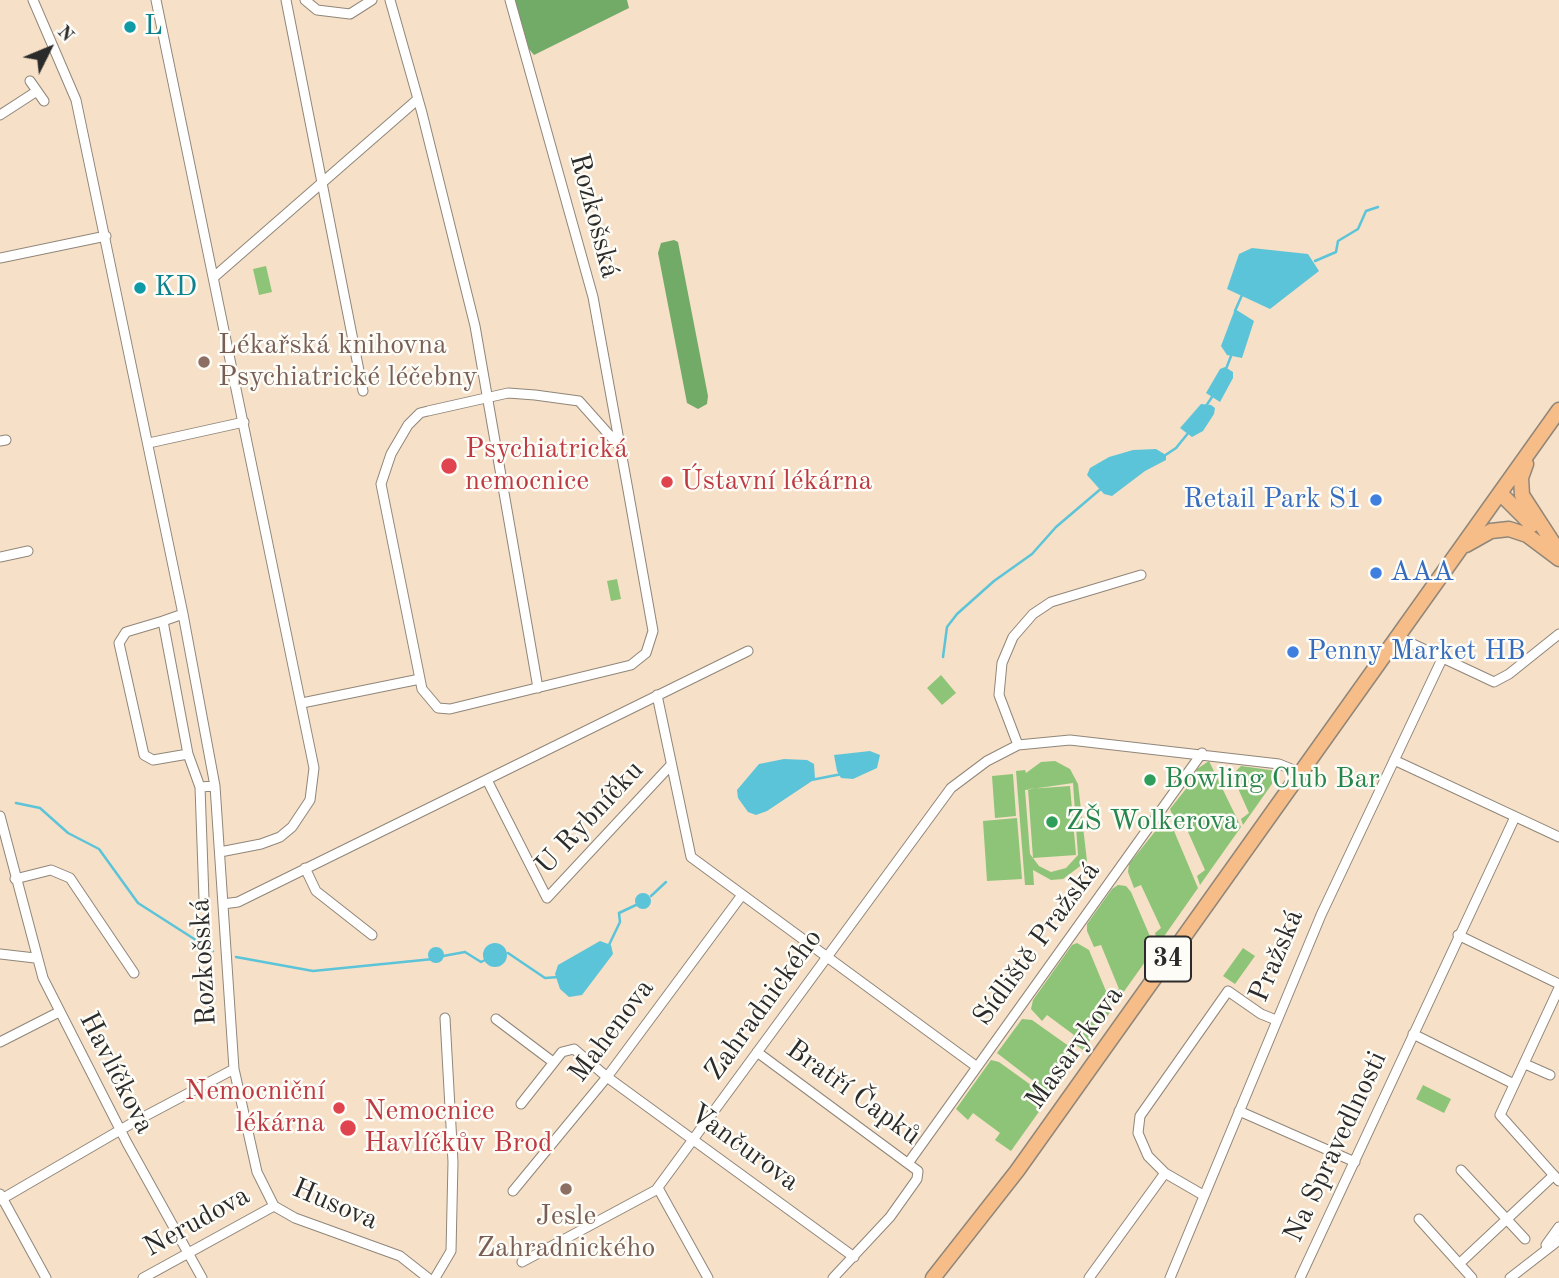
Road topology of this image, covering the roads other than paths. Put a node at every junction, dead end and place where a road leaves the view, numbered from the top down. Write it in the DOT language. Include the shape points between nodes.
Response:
graph roads {
  1 [pos="33,0"];
  2 [pos="156,0"];
  3 [pos="286,0"];
  4 [pos="305,0"];
  5 [pos="372,0"];
  6 [pos="390,0"];
  7 [pos="510,0"];
  8 [pos="30,81"];
  9 [pos="37,91"];
  10 [pos="418,99"];
  11 [pos="44,101"];
  12 [pos="0,115"];
  13 [pos="321,184"];
  14 [pos="106,236"];
  15 [pos="0,258"];
  16 [pos="214,277"];
  17 [pos="363,391"];
  18 [pos="487,397"];
  19 [pos="1559,410"];
  20 [pos="244,422"];
  21 [pos="149,443"];
  22 [pos="620,447"];
  23 [pos="1532,448"];
  24 [pos="1500,493"];
  25 [pos="1462,547"];
  26 [pos="28,551"];
  27 [pos="1559,555"];
  28 [pos="0,557"];
  29 [pos="1141,575"];
  30 [pos="183,614"];
  31 [pos="163,621"];
  32 [pos="1559,634"];
  33 [pos="1398,637"];
  34 [pos="748,651"];
  35 [pos="1442,659"];
  36 [pos="420,680"];
  37 [pos="538,688"];
  38 [pos="657,695"];
  39 [pos="302,704"];
  40 [pos="1018,745"];
  41 [pos="1202,753"];
  42 [pos="188,754"];
  43 [pos="1394,760"];
  44 [pos="670,766"];
  45 [pos="1301,774"];
  46 [pos="487,780"];
  47 [pos="215,786"];
  48 [pos="200,787"];
  49 [pos="0,816"];
  50 [pos="1516,817"];
  51 [pos="1559,837"];
  52 [pos="220,852"];
  53 [pos="305,868"];
  54 [pos="15,878"];
  55 [pos="742,895"];
  56 [pos="204,899"];
  57 [pos="223,904"];
  58 [pos="372,934"];
  59 [pos="1458,935"];
  60 [pos="0,954"];
  61 [pos="826,957"];
  62 [pos="35,958"];
  63 [pos="134,973"];
  64 [pos="1559,986"];
  65 [pos="59,1012"];
  66 [pos="445,1018"];
  67 [pos="496,1019"];
  68 [pos="1276,1020"];
  69 [pos="1413,1034"];
  70 [pos="0,1042"];
  71 [pos="757,1052"];
  72 [pos="553,1062"];
  73 [pos="1525,1064"];
  74 [pos="977,1067"];
  75 [pos="233,1069"];
  76 [pos="1550,1075"];
  77 [pos="607,1077"];
  78 [pos="1514,1084"];
  79 [pos="521,1104"];
  80 [pos="1238,1111"];
  81 [pos="122,1130"];
  82 [pos="694,1140"];
  83 [pos="909,1162"];
  84 [pos="1355,1162"];
  85 [pos="1461,1170"];
  86 [pos="1165,1173"];
  87 [pos="1557,1176"];
  88 [pos="658,1188"];
  89 [pos="513,1191"];
  90 [pos="1203,1195"];
  91 [pos="1,1198"];
  92 [pos="274,1206"];
  93 [pos="1419,1219"];
  94 [pos="1507,1219"];
  95 [pos="1559,1227"];
  96 [pos="1525,1239"];
  97 [pos="1559,1240"];
  98 [pos="189,1254"];
  99 [pos="1541,1254"];
  100 [pos="853,1256"];
  101 [pos="522,1262"];
  102 [pos="1459,1264"];
  103 [pos="46,1278"];
  104 [pos="143,1278"];
  105 [pos="202,1278"];
  106 [pos="428,1278"];
  107 [pos="435,1278"];
  108 [pos="708,1278"];
  109 [pos="833,1278"];
  110 [pos="933,1278"];
  111 [pos="1089,1278"];
  112 [pos="1170,1278"];
  113 [pos="1300,1278"];
  114 [pos="1472,1278"];
  115 [pos="1510,1278"];
  1 -- 14 [label="street, Rozkošská" via="76,100"];
  2 -- 16 [label="street"];
  3 -- 13 [label="street"];
  4 -- 5 [label="street" via="317,10 350,14"];
  6 -- 10 [label="street"];
  7 -- 22 [label="street, Rozkošská" via="593,297"];
  8 -- 9 [label="street"];
  9 -- 11 [label="street"];
  9 -- 12 [label="street"];
  10 -- 13 [label="street"];
  10 -- 18 [label="street" via="475,326"];
  13 -- 16 [label="street"];
  13 -- 17 [label="street"];
  14 -- 15 [label="street"];
  14 -- 21 [label="street, Rozkošská"];
  16 -- 20 [label="street"];
  18 -- 22 [label="street, Rozkošská" via="508,393 579,401"];
  18 -- 36 [label="street, Rozkošská" via="420,413 402,435 381,484"];
  18 -- 37 [label="street"];
  19 -- 23 [label="main road"];
  20 -- 21 [label="street"];
  20 -- 39 [label="street"];
  21 -- 30 [label="street, Rozkošská"];
  22 -- 37 [label="street, Rozkošská" via="653,631 651,642 643,657 631,665"];
  23 -- 24 [label="main road"];
  23 -- 27 [label="main road" via="1521,478 1522,495"];
  24 -- 25 [label="main road, 34"];
  24 -- 27 [label="main road"];
  25 -- 27 [label="main road" via="1491,531 1509,529"];
  25 -- 33 [label="main road, 34"];
  26 -- 28 [label="street"];
  29 -- 40 [label="street" via="1051,602 1013,637 1002,663 999,695"];
  30 -- 31 [label="street"];
  30 -- 47 [label="street, Rozkošská"];
  31 -- 42 [label="street"];
  31 -- 42 [label="street" via="126,632 119,643 144,755 153,760"];
  32 -- 35 [label="street" via="1494,682"];
  33 -- 35 [label="street"];
  33 -- 45 [label="main road, Masarykova / 34"];
  34 -- 38 [label="street, U Rybníčku"];
  35 -- 43 [label="street, Pražská"];
  36 -- 37 [label="street, Rozkošská" via="429,701 450,709"];
  36 -- 39 [label="street"];
  38 -- 44 [label="street, U Rybníčku"];
  38 -- 46 [label="street, U Rybníčku"];
  39 -- 52 [label="street" via="314,768 310,800 303,814 280,837"];
  40 -- 41 [label="street, Zahradnického" via="1070,740"];
  40 -- 61 [label="street, Zahradnického" via="951,788"];
  41 -- 45 [label="street, Zahradnického" via="1279,764"];
  41 -- 74 [label="street, Sídliště Pražská"];
  42 -- 48 [label="street"];
  43 -- 50 [label="street"];
  43 -- 68 [label="street, Pražská"];
  44 -- 46 [label="street, U Rybníčku" via="547,898"];
  44 -- 55 [label="street, U Rybníčku" via="691,857"];
  45 -- 110 [label="main road, Masarykova / 34" via="1017,1171"];
  46 -- 53 [label="street, U Rybníčku"];
  47 -- 48 [label="street"];
  47 -- 52 [label="street, Rozkošská"];
  48 -- 56 [label="street"];
  49 -- 54 [label="street, Havlíčkova"];
  50 -- 51 [label="street"];
  50 -- 59 [label="street, Na Spravedlnosti"];
  52 -- 57 [label="street, Rozkošská"];
  53 -- 57 [label="street, U Rybníčku" via="239,902"];
  53 -- 58 [label="street" via="316,891"];
  54 -- 62 [label="street, Havlíčkova"];
  54 -- 63 [label="street" via="51,870 70,878"];
  55 -- 61 [label="street"];
  55 -- 77 [label="street, Mahenova"];
  57 -- 75 [label="street, Rozkošská"];
  59 -- 64 [label="street"];
  59 -- 69 [label="street, Na Spravedlnosti"];
  60 -- 62 [label="street"];
  61 -- 71 [label="street, Zahradnického"];
  61 -- 74 [label="street"];
  62 -- 65 [label="street, Havlíčkova"];
  64 -- 73 [label="street"];
  65 -- 70 [label="street"];
  65 -- 81 [label="street, Havlíčkova"];
  66 -- 107 [label="street" via="453,1162 451,1251"];
  67 -- 72 [label="street"];
  68 -- 80 [label="street, Pražská"];
  68 -- 86 [label="street" via="1228,991 1140,1116 1138,1133 1143,1149"];
  69 -- 78 [label="street, Na Spravedlnosti"];
  69 -- 84 [label="street, Na Spravedlnosti"];
  71 -- 82 [label="street, Zahradnického"];
  71 -- 83 [label="street, Bratří Čapků"];
  72 -- 77 [label="street, Vančurova" via="567,1048 574,1049"];
  72 -- 79 [label="street"];
  73 -- 76 [label="street"];
  73 -- 78 [label="street"];
  74 -- 83 [label="street, Sídliště Pražská"];
  75 -- 81 [label="street"];
  75 -- 92 [label="street, Husova" via="257,1172"];
  77 -- 82 [label="street, Vančurova"];
  77 -- 89 [label="street, Mahenova"];
  78 -- 87 [label="street" via="1500,1115"];
  80 -- 84 [label="street"];
  80 -- 90 [label="street, Pražská"];
  81 -- 91 [label="street"];
  81 -- 98 [label="street, Havlíčkova"];
  82 -- 88 [label="street, Zahradnického"];
  82 -- 100 [label="street, Vančurova"];
  83 -- 100 [label="street, Bratří Čapků" via="919,1173 890,1217"];
  84 -- 113 [label="street, Na Spravedlnosti"];
  85 -- 94 [label="street"];
  86 -- 90 [label="street"];
  86 -- 111 [label="street"];
  87 -- 94 [label="street"];
  88 -- 101 [label="street, Zahradnického"];
  88 -- 108 [label="street"];
  90 -- 112 [label="street, Pražská"];
  91 -- 103 [label="street"];
  92 -- 98 [label="street, Nerudova"];
  92 -- 106 [label="street, Husova" via="400,1256"];
  93 -- 102 [label="street"];
  94 -- 96 [label="street"];
  94 -- 102 [label="street"];
  95 -- 99 [label="street"];
  97 -- 99 [label="street"];
  98 -- 104 [label="street, Nerudova"];
  98 -- 105 [label="street, Havlíčkova"];
  99 -- 115 [label="street"];
  100 -- 109 [label="street"];
  102 -- 114 [label="street"];
}
